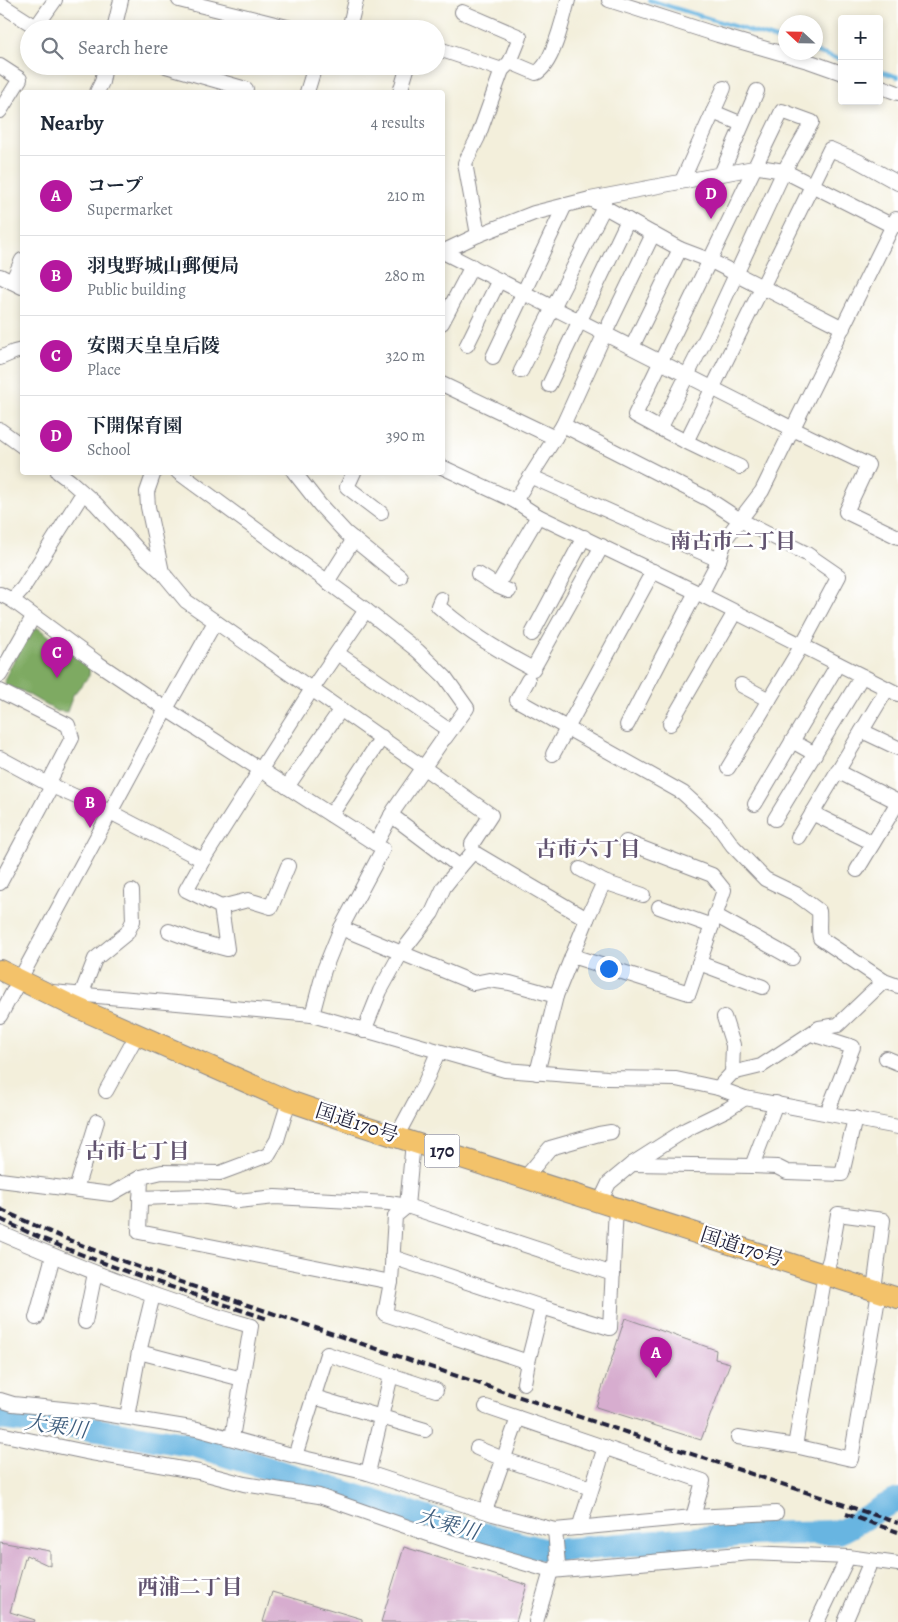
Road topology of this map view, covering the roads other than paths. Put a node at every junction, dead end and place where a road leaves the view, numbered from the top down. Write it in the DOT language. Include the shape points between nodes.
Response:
graph roads {
  1 [pos="55,0"];
  2 [pos="121,0"];
  3 [pos="356,0"];
  4 [pos="568,0"];
  5 [pos="609,0"];
  6 [pos="185,1"];
  7 [pos="0,4"];
  8 [pos="462,12"];
  9 [pos="24,20"];
  10 [pos="41,20"];
  11 [pos="116,20"];
  12 [pos="260,20"];
  13 [pos="351,20"];
  14 [pos="445,50"];
  15 [pos="0,66"];
  16 [pos="506,66"];
  17 [pos="838,72"];
  18 [pos="103,75"];
  19 [pos="197,75"];
  20 [pos="312,75"];
  21 [pos="405,75"];
  22 [pos="883,87"];
  23 [pos="724,88"];
  24 [pos="246,89"];
  25 [pos="98,90"];
  26 [pos="308,90"];
  27 [pos="401,90"];
  28 [pos="757,92"];
  29 [pos="898,93"];
  30 [pos="0,111"];
  31 [pos="713,112"];
  32 [pos="742,124"];
  33 [pos="754,167"];
  34 [pos="784,170"];
  35 [pos="720,174"];
  36 [pos="682,181"];
  37 [pos="898,183"];
  38 [pos="812,185"];
  39 [pos="590,199"];
  40 [pos="565,205"];
  41 [pos="604,207"];
  42 [pos="628,220"];
  43 [pos="896,222"];
  44 [pos="653,234"];
  45 [pos="478,235"];
  46 [pos="680,249"];
  47 [pos="445,251"];
  48 [pos="445,253"];
  49 [pos="709,260"];
  50 [pos="20,264"];
  51 [pos="472,266"];
  52 [pos="736,274"];
  53 [pos="499,280"];
  54 [pos="11,282"];
  55 [pos="762,287"];
  56 [pos="524,293"];
  57 [pos="554,307"];
  58 [pos="445,317"];
  59 [pos="579,320"];
  60 [pos="843,328"];
  61 [pos="605,333"];
  62 [pos="468,345"];
  63 [pos="632,347"];
  64 [pos="20,350"];
  65 [pos="493,357"];
  66 [pos="0,358"];
  67 [pos="660,361"];
  68 [pos="521,371"];
  69 [pos="688,375"];
  70 [pos="445,385"];
  71 [pos="549,385"];
  72 [pos="712,387"];
  73 [pos="563,425"];
  74 [pos="660,429"];
  75 [pos="793,429"];
  76 [pos="0,430"];
  77 [pos="555,438"];
  78 [pos="686,442"];
  79 [pos="20,445"];
  80 [pos="740,467"];
  81 [pos="445,468"];
  82 [pos="66,475"];
  83 [pos="153,475"];
  84 [pos="182,475"];
  85 [pos="296,475"];
  86 [pos="352,475"];
  87 [pos="532,477"];
  88 [pos="83,493"];
  89 [pos="516,501"];
  90 [pos="381,513"];
  91 [pos="538,516"];
  92 [pos="740,520"];
  93 [pos="584,537"];
  94 [pos="898,537"];
  95 [pos="354,539"];
  96 [pos="602,546"];
  97 [pos="719,560"];
  98 [pos="653,571"];
  99 [pos="162,572"];
  100 [pos="478,574"];
  101 [pos="400,577"];
  102 [pos="327,582"];
  103 [pos="698,593"];
  104 [pos="6,597"];
  105 [pos="441,599"];
  106 [pos="366,610"];
  107 [pos="735,612"];
  108 [pos="33,617"];
  109 [pos="215,622"];
  110 [pos="532,634"];
  111 [pos="802,646"];
  112 [pos="337,653"];
  113 [pos="838,664"];
  114 [pos="0,675"];
  115 [pos="862,676"];
  116 [pos="528,680"];
  117 [pos="741,685"];
  118 [pos="312,689"];
  119 [pos="0,691"];
  120 [pos="892,691"];
  121 [pos="769,700"];
  122 [pos="166,709"];
  123 [pos="341,709"];
  124 [pos="670,724"];
  125 [pos="626,725"];
  126 [pos="568,728"];
  127 [pos="862,730"];
  128 [pos="382,737"];
  129 [pos="444,738"];
  130 [pos="792,741"];
  131 [pos="898,748"];
  132 [pos="553,754"];
  133 [pos="815,754"];
  134 [pos="0,758"];
  135 [pos="424,767"];
  136 [pos="728,768"];
  137 [pos="262,771"];
  138 [pos="838,771"];
  139 [pos="50,785"];
  140 [pos="287,787"];
  141 [pos="898,802"];
  142 [pos="755,804"];
  143 [pos="110,812"];
  144 [pos="812,813"];
  145 [pos="331,815"];
  146 [pos="391,815"];
  147 [pos="775,819"];
  148 [pos="798,837"];
  149 [pos="626,842"];
  150 [pos="874,843"];
  151 [pos="383,849"];
  152 [pos="473,852"];
  153 [pos="204,860"];
  154 [pos="288,866"];
  155 [pos="460,867"];
  156 [pos="580,869"];
  157 [pos="857,870"];
  158 [pos="604,882"];
  159 [pos="0,883"];
  160 [pos="132,890"];
  161 [pos="643,895"];
  162 [pos="221,907"];
  163 [pos="659,907"];
  164 [pos="587,919"];
  165 [pos="714,920"];
  166 [pos="341,928"];
  167 [pos="169,931"];
  168 [pos="402,953"];
  169 [pos="572,956"];
  170 [pos="792,958"];
  171 [pos="699,963"];
  172 [pos="0,970"];
  173 [pos="19,978"];
  174 [pos="884,981"];
  175 [pos="898,986"];
  176 [pos="763,987"];
  177 [pos="556,996"];
  178 [pos="76,1000"];
  179 [pos="312,1015"];
  180 [pos="0,1016"];
  181 [pos="724,1017"];
  182 [pos="364,1031"];
  183 [pos="138,1033"];
  184 [pos="812,1034"];
  185 [pos="438,1052"];
  186 [pos="537,1073"];
  187 [pos="732,1073"];
  188 [pos="718,1088"];
  189 [pos="106,1091"];
  190 [pos="745,1098"];
  191 [pos="289,1101"];
  192 [pos="776,1104"];
  193 [pos="827,1113"];
  194 [pos="855,1118"];
  195 [pos="98,1121"];
  196 [pos="898,1127"];
  197 [pos="611,1132"];
  198 [pos="407,1140"];
  199 [pos="632,1164"];
  200 [pos="752,1166"];
  201 [pos="141,1177"];
  202 [pos="525,1178"];
  203 [pos="0,1180"];
  204 [pos="76,1189"];
  205 [pos="140,1198"];
  206 [pos="608,1204"];
  207 [pos="407,1206"];
  208 [pos="0,1233"];
  209 [pos="53,1256"];
  210 [pos="392,1257"];
  211 [pos="95,1273"];
  212 [pos="613,1274"];
  213 [pos="825,1274"];
  214 [pos="391,1282"];
  215 [pos="884,1293"];
  216 [pos="153,1295"];
  217 [pos="542,1307"];
  218 [pos="36,1318"];
  219 [pos="85,1322"];
  220 [pos="140,1352"];
  221 [pos="528,1362"];
  222 [pos="391,1375"];
  223 [pos="242,1379"];
  224 [pos="524,1382"];
  225 [pos="436,1390"];
  226 [pos="314,1397"];
  227 [pos="0,1400"];
  228 [pos="486,1407"];
  229 [pos="127,1417"];
  230 [pos="381,1417"];
  231 [pos="518,1418"];
  232 [pos="425,1430"];
  233 [pos="0,1434"];
  234 [pos="738,1437"];
  235 [pos="232,1438"];
  236 [pos="794,1446"];
  237 [pos="605,1447"];
  238 [pos="477,1448"];
  239 [pos="295,1456"];
  240 [pos="503,1459"];
  241 [pos="368,1473"];
  242 [pos="592,1488"];
  243 [pos="485,1511"];
  244 [pos="776,1513"];
  245 [pos="694,1517"];
  246 [pos="579,1528"];
  247 [pos="556,1533"];
  248 [pos="848,1557"];
  249 [pos="871,1561"];
  250 [pos="898,1564"];
  251 [pos="555,1568"];
  252 [pos="536,1622"];
  253 [pos="817,1622"];
  254 [pos="845,1622"];
  1 -- 10 [label="street"];
  2 -- 11 [label="street"];
  3 -- 13 [label="street"];
  4 -- 16 [label="street" via="550,59 542,70 536,73"];
  5 -- 17 [label="street"];
  6 -- 12 [label="street"];
  7 -- 9 [label="street"];
  8 -- 16 [label="street" via="520,37"];
  14 -- 16 [label="street"];
  15 -- 30 [label="street" via="20,79"];
  16 -- 45 [label="street" via="466,163"];
  18 -- 25 [label="street"];
  19 -- 24 [label="street"];
  20 -- 26 [label="street"];
  21 -- 27 [label="street"];
  22 -- 29 [label="street"];
  23 -- 31 [label="street"];
  28 -- 32 [label="street"];
  31 -- 32 [label="street"];
  31 -- 36 [label="street"];
  32 -- 35 [label="street"];
  33 -- 34 [label="street"];
  33 -- 34 [label="street" via="782,111 812,122"];
  33 -- 35 [label="street"];
  33 -- 49 [label="street"];
  34 -- 38 [label="street"];
  34 -- 52 [label="street"];
  35 -- 36 [label="street"];
  36 -- 39 [label="street"];
  37 -- 38 [label="street" via="830,149"];
  38 -- 43 [label="street"];
  38 -- 55 [label="street"];
  39 -- 40 [label="street"];
  39 -- 41 [label="street"];
  40 -- 45 [label="street" via="534,213"];
  40 -- 56 [label="street"];
  41 -- 42 [label="street"];
  41 -- 57 [label="street"];
  42 -- 44 [label="street"];
  42 -- 59 [label="street"];
  43 -- 60 [label="street"];
  44 -- 46 [label="street"];
  44 -- 61 [label="street"];
  45 -- 47 [label="street"];
  46 -- 49 [label="street"];
  46 -- 63 [label="street"];
  48 -- 51 [label="street"];
  49 -- 52 [label="street"];
  49 -- 67 [label="street"];
  50 -- 54 [label="street"];
  51 -- 53 [label="street"];
  51 -- 58 [label="street"];
  52 -- 55 [label="street"];
  52 -- 69 [label="street"];
  53 -- 56 [label="street"];
  53 -- 62 [label="street"];
  55 -- 60 [label="street"];
  55 -- 72 [label="street"];
  56 -- 57 [label="street"];
  56 -- 65 [label="street"];
  57 -- 59 [label="street"];
  57 -- 68 [label="street"];
  59 -- 61 [label="street"];
  59 -- 71 [label="street"];
  60 -- 75 [label="street"];
  61 -- 63 [label="street"];
  61 -- 73 [label="street"];
  63 -- 67 [label="street"];
  64 -- 66 [label="street"];
  67 -- 69 [label="street"];
  67 -- 74 [label="street" via="634,415"];
  69 -- 72 [label="street"];
  69 -- 74 [label="street"];
  70 -- 77 [label="street"];
  72 -- 75 [label="street"];
  72 -- 78 [label="street"];
  73 -- 77 [label="street"];
  73 -- 92 [label="street" via="708,499"];
  74 -- 78 [label="street"];
  75 -- 92 [label="street" via="762,491"];
  75 -- 94 [label="street" via="868,465 846,512"];
  76 -- 79 [label="street"];
  77 -- 87 [label="street"];
  78 -- 80 [label="street"];
  81 -- 89 [label="street"];
  82 -- 88 [label="street"];
  83 -- 99 [label="street" via="147,492 148,507"];
  84 -- 102 [label="street"];
  85 -- 95 [label="street" via="320,505"];
  86 -- 90 [label="street" via="347,486"];
  87 -- 89 [label="street"];
  87 -- 97 [label="street"];
  88 -- 99 [label="street"];
  88 -- 104 [label="street" via="24,588"];
  89 -- 91 [label="street"];
  91 -- 93 [label="street"];
  91 -- 100 [label="street" via="503,588"];
  92 -- 97 [label="street" via="726,538"];
  92 -- 111 [label="street" via="807,554 838,576"];
  93 -- 96 [label="street"];
  93 -- 110 [label="street"];
  95 -- 101 [label="street"];
  95 -- 102 [label="street"];
  96 -- 98 [label="street"];
  96 -- 105 [label="street" via="533,669 457,623 438,606"];
  97 -- 103 [label="street"];
  98 -- 103 [label="street"];
  98 -- 126 [label="street"];
  99 -- 109 [label="street" via="186,601"];
  102 -- 106 [label="street"];
  103 -- 107 [label="street"];
  103 -- 125 [label="street"];
  104 -- 108 [label="street"];
  106 -- 112 [label="street"];
  106 -- 129 [label="street" via="445,677 467,708"];
  107 -- 111 [label="street"];
  107 -- 124 [label="street"];
  108 -- 114 [label="street"];
  108 -- 122 [label="street"];
  109 -- 118 [label="street"];
  109 -- 122 [label="street"];
  111 -- 113 [label="street"];
  111 -- 121 [label="street"];
  112 -- 118 [label="street"];
  112 -- 129 [label="street" via="447,730"];
  113 -- 115 [label="street"];
  113 -- 130 [label="street"];
  115 -- 120 [label="street"];
  115 -- 133 [label="street"];
  116 -- 126 [label="street" via="517,700"];
  117 -- 121 [label="street"];
  118 -- 123 [label="street"];
  118 -- 137 [label="street"];
  119 -- 139 [label="street" via="68,725 72,738"];
  120 -- 127 [label="street"];
  121 -- 136 [label="street"];
  122 -- 137 [label="street"];
  122 -- 143 [label="street"];
  123 -- 128 [label="street"];
  123 -- 140 [label="street"];
  126 -- 132 [label="street"];
  126 -- 174 [label="street" via="683,793 716,823 765,879 796,894 819,911 820,938"];
  127 -- 131 [label="street"];
  127 -- 138 [label="street"];
  128 -- 135 [label="street"];
  128 -- 145 [label="street"];
  129 -- 135 [label="street"];
  130 -- 133 [label="street"];
  130 -- 142 [label="street"];
  133 -- 147 [label="street"];
  134 -- 139 [label="street"];
  135 -- 146 [label="street"];
  135 -- 152 [label="street" via="491,814 472,844"];
  137 -- 140 [label="street"];
  137 -- 153 [label="street"];
  138 -- 141 [label="street"];
  138 -- 144 [label="street"];
  139 -- 143 [label="street"];
  139 -- 159 [label="street"];
  140 -- 145 [label="street"];
  141 -- 150 [label="street"];
  143 -- 153 [label="street"];
  143 -- 173 [label="street"];
  144 -- 148 [label="street"];
  144 -- 150 [label="street"];
  145 -- 146 [label="street" via="376,844"];
  146 -- 155 [label="street"];
  149 -- 165 [label="street" via="712,875 724,890"];
  150 -- 157 [label="street"];
  151 -- 166 [label="street"];
  152 -- 155 [label="street"];
  152 -- 164 [label="street"];
  153 -- 162 [label="street" via="186,890"];
  154 -- 162 [label="street" via="271,907 248,900"];
  155 -- 168 [label="street" via="444,887 432,913"];
  156 -- 158 [label="street"];
  158 -- 161 [label="street"];
  158 -- 164 [label="street"];
  160 -- 178 [label="street" via="133,921 127,933 95,959"];
  162 -- 167 [label="street" via="227,949"];
  163 -- 165 [label="street"];
  164 -- 169 [label="street"];
  165 -- 170 [label="street"];
  165 -- 171 [label="street"];
  166 -- 168 [label="street"];
  166 -- 179 [label="street" via="324,970"];
  168 -- 177 [label="street" via="474,982 510,983"];
  168 -- 182 [label="street" via="380,991"];
  169 -- 171 [label="street" via="689,993"];
  169 -- 177 [label="street"];
  171 -- 176 [label="street"];
  172 -- 173 [label="highway, 国道170号 / 170"];
  173 -- 178 [label="highway, 国道170号 / 170" via="44,991"];
  173 -- 180 [label="street"];
  174 -- 175 [label="street"];
  174 -- 184 [label="street" via="838,1025 819,1028"];
  177 -- 186 [label="street"];
  178 -- 179 [label="street"];
  178 -- 183 [label="highway, 国道170号 / 170"];
  179 -- 182 [label="street"];
  181 -- 187 [label="street" via="733,1045"];
  182 -- 185 [label="street"];
  183 -- 189 [label="street"];
  183 -- 191 [label="highway, 国道170号 / 170"];
  184 -- 187 [label="street" via="761,1066"];
  184 -- 193 [label="street" via="853,1047"];
  185 -- 186 [label="street" via="505,1070"];
  185 -- 198 [label="street" via="402,1128"];
  186 -- 188 [label="street" via="676,1079"];
  187 -- 188 [label="street"];
  188 -- 190 [label="street"];
  190 -- 192 [label="street"];
  190 -- 199 [label="street"];
  191 -- 198 [label="highway, 国道170号 / 170"];
  191 -- 201 [label="street" via="277,1140 268,1155 220,1173 162,1172"];
  192 -- 193 [label="street"];
  192 -- 200 [label="street"];
  193 -- 194 [label="street"];
  194 -- 196 [label="street"];
  194 -- 200 [label="street" via="842,1174 787,1172 777,1167"];
  195 -- 204 [label="street"];
  197 -- 202 [label="street" via="550,1148"];
  198 -- 202 [label="highway, 国道170号 / 170"];
  198 -- 207 [label="street"];
  199 -- 200 [label="street"];
  199 -- 206 [label="street" via="609,1183"];
  201 -- 204 [label="street" via="112,1194"];
  201 -- 205 [label="street"];
  202 -- 206 [label="highway, 国道170号 / 170"];
  203 -- 204 [label="street"];
  205 -- 207 [label="street" via="199,1196 238,1201 275,1197"];
  205 -- 214 [label="street" via="139,1232"];
  206 -- 212 [label="street"];
  206 -- 213 [label="highway, 国道170号 / 170"];
  207 -- 210 [label="street" via="395,1216"];
  207 -- 212 [label="street"];
  208 -- 209 [label="street"];
  209 -- 211 [label="street"];
  209 -- 218 [label="street"];
  210 -- 214 [label="street"];
  210 -- 217 [label="street"];
  211 -- 216 [label="street"];
  211 -- 219 [label="street"];
  212 -- 217 [label="street" via="610,1328"];
  213 -- 215 [label="highway, 国道170号 / 170"];
  213 -- 215 [label="street" via="838,1214 883,1220"];
  213 -- 236 [label="street"];
  214 -- 221 [label="street" via="385,1314"];
  215 -- 236 [label="street" via="851,1459"];
  216 -- 220 [label="street"];
  216 -- 223 [label="street" via="250,1326"];
  217 -- 221 [label="street"];
  220 -- 223 [label="street"];
  220 -- 229 [label="street"];
  221 -- 224 [label="street"];
  222 -- 225 [label="street"];
  222 -- 226 [label="street" via="327,1354"];
  222 -- 230 [label="street"];
  223 -- 235 [label="street"];
  226 -- 230 [label="street"];
  226 -- 239 [label="street"];
  227 -- 229 [label="street"];
  228 -- 231 [label="street"];
  229 -- 235 [label="street"];
  230 -- 232 [label="street"];
  230 -- 241 [label="street"];
  231 -- 237 [label="street"];
  231 -- 240 [label="street"];
  233 -- 251 [label="street" via="199,1472 244,1484 319,1496 451,1542"];
  234 -- 236 [label="street"];
  235 -- 239 [label="street"];
  237 -- 242 [label="street"];
  237 -- 245 [label="street" via="703,1481"];
  238 -- 240 [label="street"];
  239 -- 241 [label="street"];
  240 -- 242 [label="street"];
  240 -- 243 [label="street"];
  241 -- 243 [label="street"];
  242 -- 246 [label="street"];
  243 -- 247 [label="street"];
  244 -- 245 [label="street"];
  245 -- 246 [label="street"];
  246 -- 247 [label="street"];
  247 -- 251 [label="street"];
  248 -- 249 [label="street"];
  248 -- 251 [label="street" via="751,1553"];
  248 -- 253 [label="street"];
  249 -- 250 [label="street"];
  249 -- 254 [label="street"];
  251 -- 252 [label="street"];
}
